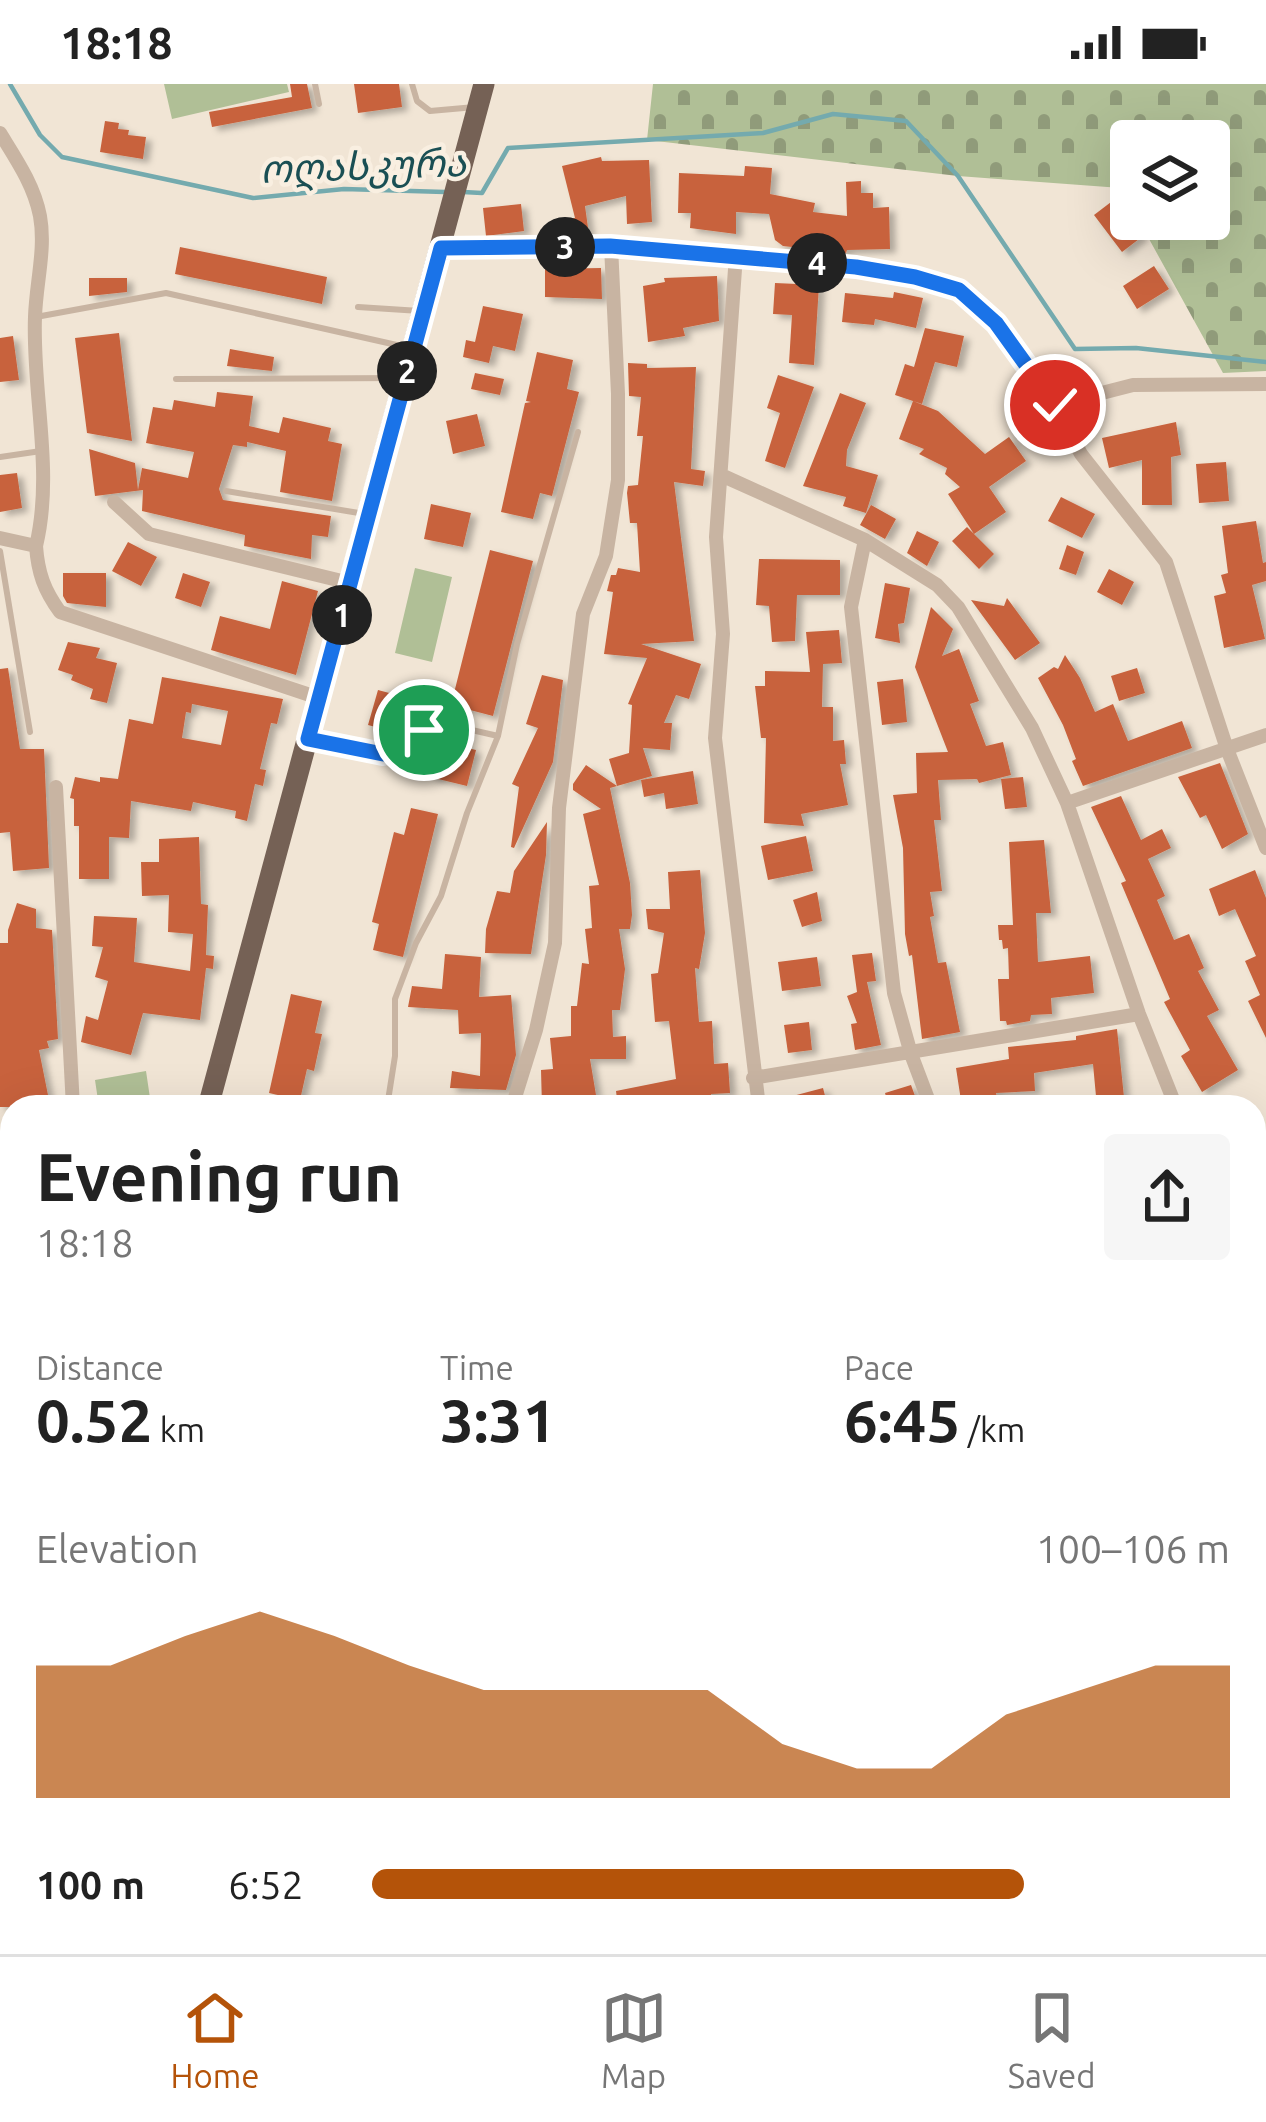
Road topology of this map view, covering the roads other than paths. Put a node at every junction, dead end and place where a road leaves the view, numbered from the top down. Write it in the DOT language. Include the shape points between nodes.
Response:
graph roads {
  1 [pos="315,84"];
  2 [pos="412,84"];
  3 [pos="484,84"];
  4 [pos="319,104"];
  5 [pos="478,107"];
  6 [pos="0,133"];
  7 [pos="610,246"];
  8 [pos="441,248"];
  9 [pos="736,255"];
  10 [pos="358,307"];
  11 [pos="424,311"];
  12 [pos="34,317"];
  13 [pos="413,349"];
  14 [pos="406,378"];
  15 [pos="176,379"];
  16 [pos="1266,384"];
  17 [pos="1055,405"];
  18 [pos="578,432"];
  19 [pos="41,451"];
  20 [pos="0,457"];
  21 [pos="722,475"];
  22 [pos="226,491"];
  23 [pos="114,502"];
  24 [pos="369,514"];
  25 [pos="0,538"];
  26 [pos="865,540"];
  27 [pos="36,546"];
  28 [pos="0,551"];
  29 [pos="350,583"];
  30 [pos="319,698"];
  31 [pos="30,732"];
  32 [pos="1266,735"];
  33 [pos="498,736"];
  34 [pos="308,739"];
  35 [pos="1227,748"];
  36 [pos="56,787"];
  37 [pos="1067,803"];
  38 [pos="1266,848"];
  39 [pos="1138,1014"];
  40 [pos="911,1054"];
  41 [pos="753,1078"];
  42 [pos="72,1095"];
  43 [pos="211,1095"];
  44 [pos="389,1095"];
  45 [pos="516,1095"];
  46 [pos="757,1095"];
  47 [pos="927,1095"];
  48 [pos="1171,1095"];
  1 -- 4 [label="lane"];
  2 -- 5 [label="lane" via="430,111"];
  3 -- 5 [label="main road"];
  5 -- 8 [label="main road"];
  6 -- 12 [label="street" via="40,217"];
  7 -- 8 [label="street"];
  7 -- 9 [label="street"];
  7 -- 45 [label="street" via="618,480 606,556 583,614 559,808 555,943"];
  8 -- 11 [label="main road"];
  9 -- 17 [label="street" via="856,267 959,290 996,323"];
  9 -- 21 [label="street"];
  10 -- 11 [label="lane"];
  11 -- 13 [label="main road"];
  12 -- 13 [label="lane" via="166,293"];
  12 -- 19 [label="street"];
  13 -- 14 [label="main road"];
  14 -- 15 [label="lane"];
  14 -- 24 [label="main road"];
  16 -- 17 [label="street" via="1133,385"];
  17 -- 35 [label="street" via="1081,454 1166,562"];
  18 -- 33 [label="lane"];
  19 -- 20 [label="lane"];
  19 -- 27 [label="street" via="44,513"];
  21 -- 26 [label="street"];
  21 -- 41 [label="street" via="715,738"];
  22 -- 24 [label="lane"];
  23 -- 29 [label="street" via="149,534"];
  24 -- 29 [label="main road"];
  25 -- 27 [label="street"];
  26 -- 37 [label="street" via="958,607"];
  26 -- 40 [label="street" via="851,608 894,993"];
  27 -- 30 [label="street" via="42,582 61,612"];
  28 -- 31 [label="lane"];
  29 -- 30 [label="main road"];
  30 -- 34 [label="main road"];
  32 -- 35 [label="street"];
  33 -- 34 [label="lane" via="424,730 383,754"];
  33 -- 44 [label="lane" via="395,999"];
  34 -- 43 [label="main road"];
  35 -- 37 [label="street"];
  35 -- 38 [label="street"];
  36 -- 42 [label="street"];
  37 -- 39 [label="street"];
  39 -- 40 [label="street"];
  39 -- 48 [label="street"];
  40 -- 41 [label="street"];
  40 -- 47 [label="street"];
  41 -- 46 [label="street"];
}
